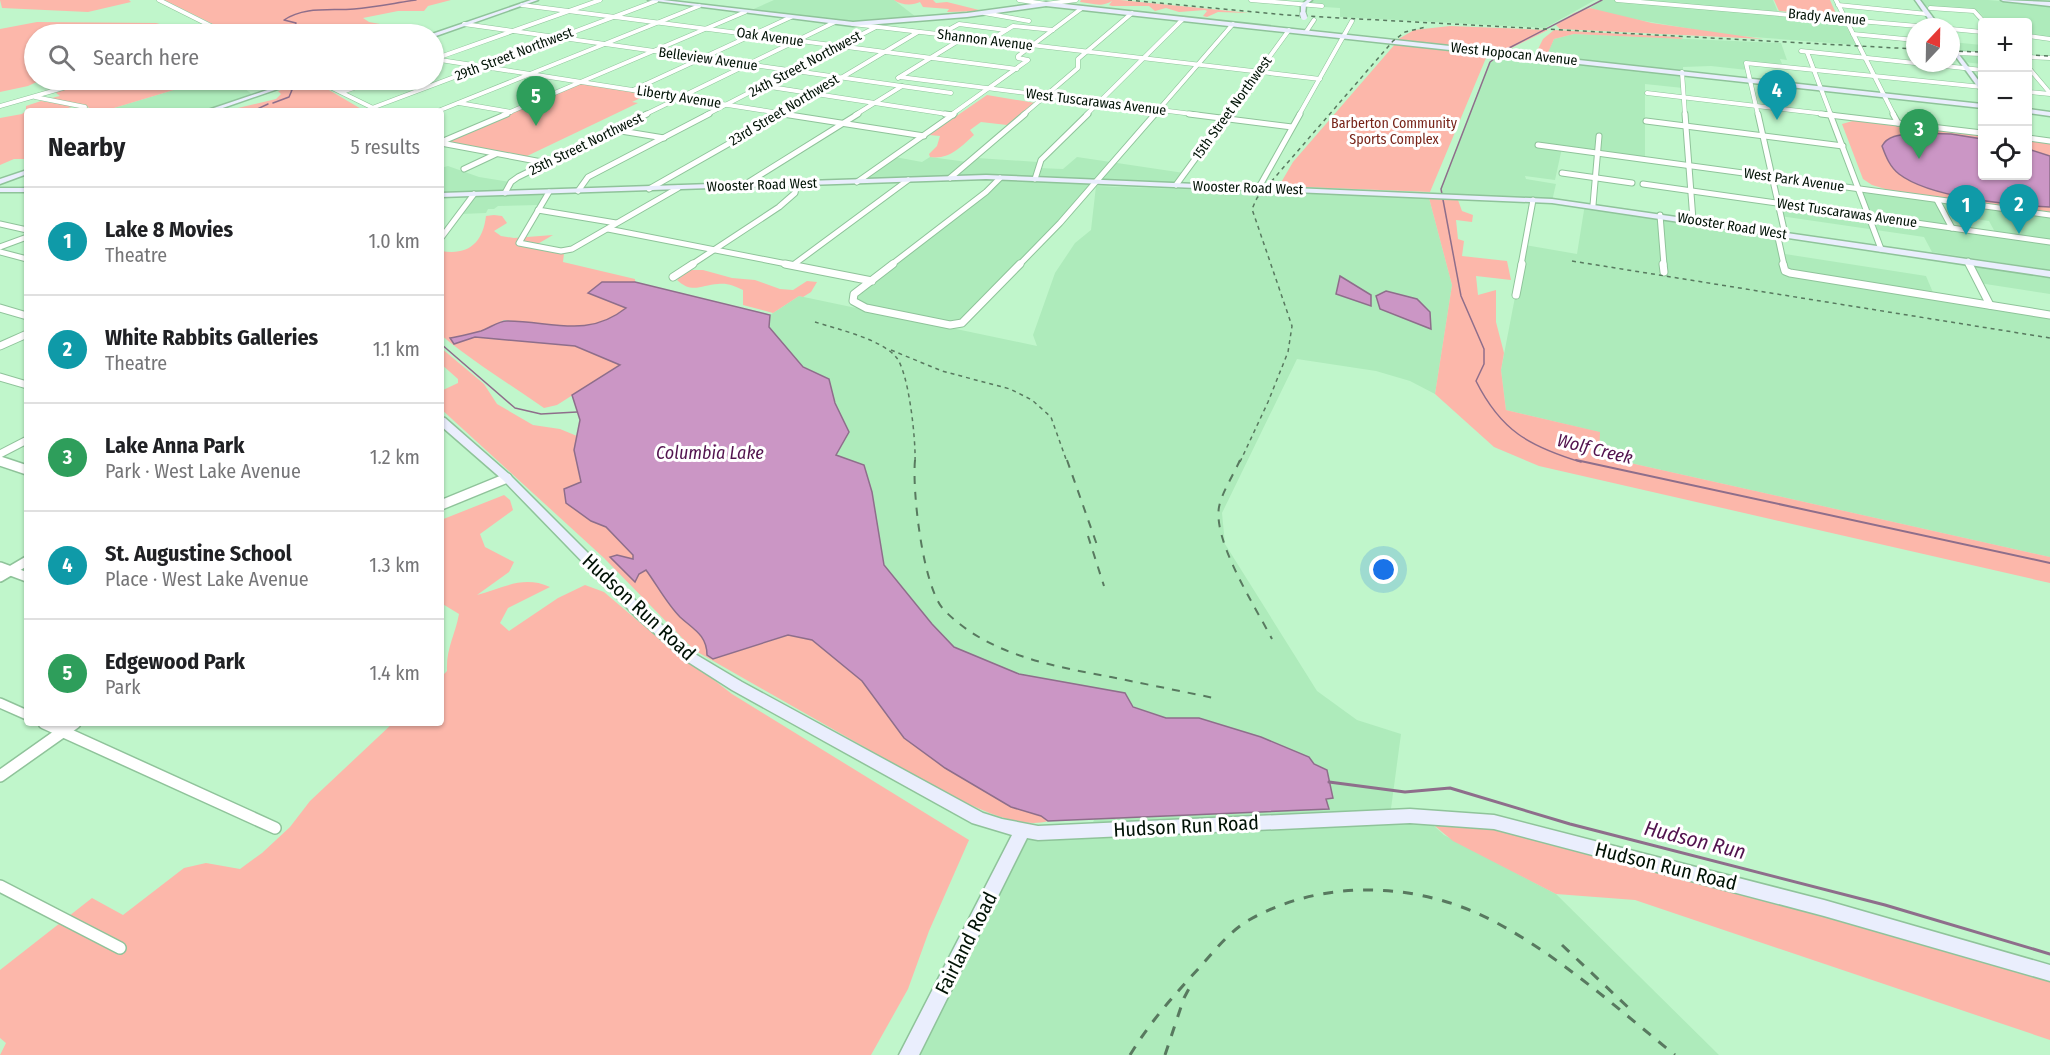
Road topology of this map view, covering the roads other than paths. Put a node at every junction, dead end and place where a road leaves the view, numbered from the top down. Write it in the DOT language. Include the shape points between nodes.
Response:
graph roads {
  1 [pos="159,0"];
  2 [pos="536,0"];
  3 [pos="600,0"];
  4 [pos="650,0"];
  5 [pos="1019,0"];
  6 [pos="1076,0"];
  7 [pos="1251,0"];
  8 [pos="1310,0"];
  9 [pos="1617,0"];
  10 [pos="1917,0"];
  11 [pos="2003,0"];
  12 [pos="656,1"];
  13 [pos="1837,3"];
  14 [pos="522,4"];
  15 [pos="1046,4"];
  16 [pos="2050,4"];
  17 [pos="1304,5"];
  18 [pos="699,6"];
  19 [pos="1322,6"];
  20 [pos="1082,8"];
  21 [pos="1929,10"];
  22 [pos="569,11"];
  23 [pos="1974,11"];
  24 [pos="745,12"];
  25 [pos="984,13"];
  26 [pos="1132,13"];
  27 [pos="613,17"];
  28 [pos="791,17"];
  29 [pos="1933,18"];
  30 [pos="1980,18"];
  31 [pos="1183,19"];
  32 [pos="1845,19"];
  33 [pos="1314,20"];
  34 [pos="1029,21"];
  35 [pos="1352,21"];
  36 [pos="658,22"];
  37 [pos="835,22"];
  38 [pos="1299,23"];
  39 [pos="208,24"];
  40 [pos="464,24"];
  41 [pos="853,24"];
  42 [pos="1233,24"];
  43 [pos="1906,25"];
  44 [pos="876,27"];
  45 [pos="705,29"];
  46 [pos="1008,29"];
  47 [pos="1053,30"];
  48 [pos="1960,30"];
  49 [pos="444,31"];
  50 [pos="513,31"];
  51 [pos="918,32"];
  52 [pos="1306,32"];
  53 [pos="1978,32"];
  54 [pos="1853,34"];
  55 [pos="753,35"];
  56 [pos="939,35"];
  57 [pos="1345,36"];
  58 [pos="2032,37"];
  59 [pos="558,38"];
  60 [pos="963,38"];
  61 [pos="1906,39"];
  62 [pos="2049,40"];
  63 [pos="796,41"];
  64 [pos="989,41"];
  65 [pos="604,44"];
  66 [pos="839,46"];
  67 [pos="1032,46"];
  68 [pos="652,51"];
  69 [pos="1801,51"];
  70 [pos="883,52"];
  71 [pos="1087,52"];
  72 [pos="1807,52"];
  73 [pos="1960,53"];
  74 [pos="1978,54"];
  75 [pos="444,55"];
  76 [pos="2032,57"];
  77 [pos="702,58"];
  78 [pos="930,58"];
  79 [pos="1142,58"];
  80 [pos="1865,58"];
  81 [pos="1960,58"];
  82 [pos="2050,58"];
  83 [pos="444,60"];
  84 [pos="1906,62"];
  85 [pos="748,65"];
  86 [pos="1198,65"];
  87 [pos="482,66"];
  88 [pos="1960,67"];
  89 [pos="1968,68"];
  90 [pos="1017,69"];
  91 [pos="1814,69"];
  92 [pos="1978,69"];
  93 [pos="792,71"];
  94 [pos="1259,72"];
  95 [pos="1682,72"];
  96 [pos="2032,72"];
  97 [pos="531,74"];
  98 [pos="2032,75"];
  99 [pos="2035,75"];
  100 [pos="1874,76"];
  101 [pos="900,77"];
  102 [pos="841,78"];
  103 [pos="1320,79"];
  104 [pos="1749,80"];
  105 [pos="444,81"];
  106 [pos="580,82"];
  107 [pos="1978,82"];
  108 [pos="888,84"];
  109 [pos="763,86"];
  110 [pos="902,86"];
  111 [pos="1821,88"];
  112 [pos="1978,88"];
  113 [pos="992,89"];
  114 [pos="55,90"];
  115 [pos="269,90"];
  116 [pos="338,90"];
  117 [pos="348,90"];
  118 [pos="419,90"];
  119 [pos="633,90"];
  120 [pos="342,92"];
  121 [pos="2032,92"];
  122 [pos="951,93"];
  123 [pos="1647,93"];
  124 [pos="2050,93"];
  125 [pos="813,95"];
  126 [pos="1046,95"];
  127 [pos="1884,95"];
  128 [pos="33,96"];
  129 [pos="681,97"];
  130 [pos="1684,98"];
  131 [pos="1100,102"];
  132 [pos="459,103"];
  133 [pos="727,104"];
  134 [pos="875,104"];
  135 [pos="1978,105"];
  136 [pos="0,106"];
  137 [pos="1755,106"];
  138 [pos="85,107"];
  139 [pos="217,108"];
  140 [pos="372,108"];
  141 [pos="444,109"];
  142 [pos="1158,110"];
  143 [pos="512,112"];
  144 [pos="2032,112"];
  145 [pos="782,113"];
  146 [pos="2050,114"];
  147 [pos="953,115"];
  148 [pos="1832,115"];
  149 [pos="1225,118"];
  150 [pos="1854,118"];
  151 [pos="1646,121"];
  152 [pos="1834,122"];
  153 [pos="844,123"];
  154 [pos="1898,123"];
  155 [pos="1686,126"];
  156 [pos="1292,127"];
  157 [pos="615,130"];
  158 [pos="1978,132"];
  159 [pos="924,136"];
  160 [pos="1599,136"];
  161 [pos="1762,136"];
  162 [pos="664,138"];
  163 [pos="2032,139"];
  164 [pos="444,141"];
  165 [pos="2050,141"];
  166 [pos="444,143"];
  167 [pos="1538,145"];
  168 [pos="1843,146"];
  169 [pos="798,152"];
  170 [pos="496,153"];
  171 [pos="1598,153"];
  172 [pos="809,154"];
  173 [pos="547,163"];
  174 [pos="1689,166"];
  175 [pos="464,169"];
  176 [pos="1562,172"];
  177 [pos="24,173"];
  178 [pos="1772,177"];
  179 [pos="950,178"];
  180 [pos="1000,178"];
  181 [pos="1596,178"];
  182 [pos="1035,179"];
  183 [pos="908,180"];
  184 [pos="1856,180"];
  185 [pos="0,182"];
  186 [pos="857,182"];
  187 [pos="1095,182"];
  188 [pos="797,183"];
  189 [pos="1632,183"];
  190 [pos="1643,184"];
  191 [pos="744,185"];
  192 [pos="1176,185"];
  193 [pos="678,188"];
  194 [pos="649,189"];
  195 [pos="1258,189"];
  196 [pos="1859,189"];
  197 [pos="0,190"];
  198 [pos="24,190"];
  199 [pos="578,191"];
  200 [pos="1692,191"];
  201 [pos="549,192"];
  202 [pos="505,193"];
  203 [pos="474,194"];
  204 [pos="1892,194"];
  205 [pos="444,195"];
  206 [pos="1533,200"];
  207 [pos="1937,200"];
  208 [pos="1778,203"];
  209 [pos="1593,205"];
  210 [pos="538,210"];
  211 [pos="1660,215"];
  212 [pos="2050,215"];
  213 [pos="1870,217"];
  214 [pos="1693,220"];
  215 [pos="0,224"];
  216 [pos="616,224"];
  217 [pos="1952,228"];
  218 [pos="24,229"];
  219 [pos="608,229"];
  220 [pos="1781,233"];
  221 [pos="444,234"];
  222 [pos="24,238"];
  223 [pos="2050,242"];
  224 [pos="1881,249"];
  225 [pos="0,250"];
  226 [pos="716,250"];
  227 [pos="24,258"];
  228 [pos="1968,261"];
  229 [pos="793,266"];
  230 [pos="1664,272"];
  231 [pos="2050,274"];
  232 [pos="673,277"];
  233 [pos="872,280"];
  234 [pos="1516,295"];
  235 [pos="1990,305"];
  236 [pos="0,308"];
  237 [pos="24,315"];
  238 [pos="2050,315"];
  239 [pos="24,335"];
  240 [pos="0,346"];
  241 [pos="0,377"];
  242 [pos="24,384"];
  243 [pos="444,423"];
  244 [pos="24,442"];
  245 [pos="0,454"];
  246 [pos="0,461"];
  247 [pos="24,469"];
  248 [pos="507,478"];
  249 [pos="444,505"];
  250 [pos="24,563"];
  251 [pos="0,567"];
  252 [pos="10,571"];
  253 [pos="24,576"];
  254 [pos="0,577"];
  255 [pos="0,703"];
  256 [pos="24,715"];
  257 [pos="50,726"];
  258 [pos="71,726"];
  259 [pos="63,732"];
  260 [pos="0,776"];
  261 [pos="275,828"];
  262 [pos="1022,831"];
  263 [pos="0,886"];
  264 [pos="120,948"];
  265 [pos="2050,974"];
  266 [pos="909,1055"];
  1 -- 39 [label="street"];
  2 -- 14 [label="main road"];
  3 -- 22 [label="street"];
  4 -- 12 [label="main road, Shannon Avenue"];
  5 -- 15 [label="street"];
  6 -- 15 [label="street"];
  7 -- 17 [label="street"];
  8 -- 17 [label="main road"];
  9 -- 32 [label="street, Brady Avenue"];
  10 -- 21 [label="main road"];
  11 -- 16 [label="main road"];
  12 -- 18 [label="main road, Shannon Avenue"];
  12 -- 27 [label="street, 29th Street Northwest"];
  13 -- 21 [label="street"];
  13 -- 32 [label="street"];
  14 -- 22 [label="street, Oak Avenue"];
  14 -- 40 [label="main road"];
  15 -- 20 [label="main road, West Hopocan Avenue"];
  15 -- 25 [label="main road, West Hopocan Avenue"];
  17 -- 19 [label="street"];
  17 -- 38 [label="main road, 15th Street Northwest"];
  18 -- 24 [label="main road, Shannon Avenue"];
  18 -- 36 [label="street"];
  20 -- 26 [label="main road, West Hopocan Avenue"];
  20 -- 47 [label="street"];
  21 -- 23 [label="street"];
  21 -- 29 [label="main road"];
  22 -- 27 [label="street, Oak Avenue"];
  22 -- 50 [label="street"];
  23 -- 30 [label="street"];
  24 -- 28 [label="main road, Shannon Avenue"];
  24 -- 45 [label="street"];
  25 -- 34 [label="street"];
  25 -- 41 [label="main road, West Hopocan Avenue"];
  26 -- 31 [label="main road, West Hopocan Avenue"];
  26 -- 71 [label="street"];
  27 -- 36 [label="street, Oak Avenue"];
  27 -- 59 [label="street, 29th Street Northwest"];
  28 -- 37 [label="main road, Shannon Avenue"];
  28 -- 55 [label="street"];
  31 -- 42 [label="main road, West Hopocan Avenue"];
  31 -- 79 [label="street"];
  32 -- 43 [label="street, Brady Avenue"];
  32 -- 54 [label="street"];
  33 -- 52 [label="street"];
  35 -- 57 [label="street"];
  36 -- 45 [label="street, Oak Avenue"];
  36 -- 65 [label="street"];
  37 -- 41 [label="main road, Shannon Avenue"];
  37 -- 63 [label="street, 25th Street Northwest"];
  38 -- 42 [label="main road, West Hopocan Avenue"];
  38 -- 52 [label="main road, West Hopocan Avenue"];
  38 -- 94 [label="street, 15th Street Northwest"];
  40 -- 49 [label="main road"];
  40 -- 50 [label="street, Belleview Avenue"];
  41 -- 44 [label="street, Shannon Avenue"];
  42 -- 86 [label="street"];
  44 -- 51 [label="street, Shannon Avenue"];
  44 -- 66 [label="street, 24th Street Northwest"];
  45 -- 55 [label="street, Oak Avenue"];
  45 -- 68 [label="street"];
  46 -- 47 [label="street"];
  46 -- 56 [label="street" via="959,24"];
  46 -- 64 [label="street"];
  47 -- 67 [label="street"];
  48 -- 53 [label="street"];
  50 -- 59 [label="street, Belleview Avenue"];
  50 -- 75 [label="street"];
  51 -- 56 [label="street, Shannon Avenue"];
  51 -- 70 [label="street, 23rd Street Northwest"];
  52 -- 57 [label="main road, West Hopocan Avenue"];
  54 -- 61 [label="street"];
  54 -- 80 [label="street"];
  55 -- 63 [label="street, Oak Avenue"];
  55 -- 77 [label="street"];
  56 -- 60 [label="street, Shannon Avenue"];
  57 -- 95 [label="main road, West Hopocan Avenue"];
  57 -- 103 [label="street"];
  58 -- 62 [label="street"];
  59 -- 65 [label="street, Belleview Avenue"];
  59 -- 87 [label="street, 29th Street Northwest"];
  60 -- 64 [label="street, Shannon Avenue"];
  60 -- 78 [label="street"];
  63 -- 66 [label="street, Oak Avenue"];
  63 -- 85 [label="street, 25th Street Northwest"];
  64 -- 67 [label="street, Shannon Avenue"];
  65 -- 68 [label="street, Belleview Avenue"];
  65 -- 97 [label="street"];
  66 -- 70 [label="street, Oak Avenue"];
  66 -- 93 [label="street, 24th Street Northwest"];
  67 -- 71 [label="street, Shannon Avenue"];
  67 -- 90 [label="street" via="1017,57 1028,60"];
  68 -- 77 [label="street, Belleview Avenue"];
  68 -- 106 [label="street"];
  69 -- 72 [label="street"];
  70 -- 78 [label="street, Oak Avenue"];
  70 -- 102 [label="street, 23rd Street Northwest"];
  71 -- 79 [label="street, Shannon Avenue"];
  71 -- 126 [label="street" via="1077,60 1078,68"];
  72 -- 80 [label="street"];
  72 -- 91 [label="street"];
  73 -- 74 [label="street"];
  76 -- 82 [label="street"];
  77 -- 85 [label="street, Belleview Avenue"];
  77 -- 119 [label="street"];
  78 -- 90 [label="street, Oak Avenue"];
  78 -- 101 [label="street"];
  79 -- 86 [label="street, Shannon Avenue"];
  79 -- 131 [label="street"];
  80 -- 84 [label="street"];
  80 -- 100 [label="street"];
  81 -- 89 [label="main road"];
  83 -- 87 [label="street, Liberty Avenue"];
  85 -- 93 [label="street, Belleview Avenue"];
  85 -- 129 [label="street, 25th Street Northwest"];
  86 -- 94 [label="street, Shannon Avenue"];
  86 -- 142 [label="street"];
  87 -- 97 [label="street, Liberty Avenue"];
  87 -- 105 [label="street, 29th Street Northwest"];
  88 -- 89 [label="street"];
  89 -- 92 [label="street"];
  89 -- 107 [label="main road"];
  90 -- 113 [label="street"];
  91 -- 100 [label="street"];
  91 -- 104 [label="street" via="1748,62"];
  91 -- 111 [label="street"];
  93 -- 102 [label="street, Belleview Avenue"];
  93 -- 109 [label="street, 24th Street Northwest"];
  94 -- 103 [label="street, Shannon Avenue"];
  94 -- 149 [label="street, 15th Street Northwest"];
  95 -- 104 [label="main road, West Hopocan Avenue"];
  95 -- 130 [label="street"];
  96 -- 99 [label="street"];
  97 -- 106 [label="street, Liberty Avenue"];
  97 -- 132 [label="street"];
  98 -- 99 [label="street"];
  99 -- 124 [label="street"];
  100 -- 112 [label="street"];
  100 -- 127 [label="street"];
  101 -- 108 [label="street"];
  101 -- 113 [label="street, West Tuscarawas Avenue"];
  102 -- 108 [label="street, Belleview Avenue"];
  102 -- 125 [label="street, 23rd Street Northwest"];
  103 -- 156 [label="street"];
  104 -- 111 [label="main road, West Hopocan Avenue"];
  104 -- 137 [label="street"];
  106 -- 119 [label="street, Liberty Avenue"];
  106 -- 143 [label="street"];
  108 -- 110 [label="street, Belleview Avenue"];
  109 -- 125 [label="street"];
  109 -- 133 [label="street, 24th Street Northwest"];
  110 -- 122 [label="street, Belleview Avenue"];
  110 -- 134 [label="street"];
  111 -- 127 [label="main road, West Hopocan Avenue"];
  111 -- 148 [label="street"];
  113 -- 126 [label="street, West Tuscarawas Avenue"];
  113 -- 147 [label="street"];
  114 -- 128 [label="street"];
  115 -- 139 [label="main road"];
  116 -- 120 [label="street"];
  117 -- 120 [label="street"];
  118 -- 140 [label="street, 29th Street Northwest"];
  119 -- 129 [label="street, Liberty Avenue"];
  120 -- 140 [label="street"];
  121 -- 124 [label="street"];
  123 -- 130 [label="street"];
  125 -- 134 [label="street"];
  125 -- 145 [label="street, 23rd Street Northwest"];
  126 -- 131 [label="street, West Tuscarawas Avenue"];
  126 -- 179 [label="street"];
  127 -- 135 [label="main road, West Hopocan Avenue"];
  127 -- 154 [label="street"];
  128 -- 136 [label="street"];
  128 -- 138 [label="street"];
  129 -- 133 [label="street, Liberty Avenue"];
  129 -- 157 [label="street, 25th Street Northwest"];
  130 -- 137 [label="street"];
  130 -- 155 [label="street"];
  131 -- 142 [label="street, West Tuscarawas Avenue"];
  131 -- 182 [label="street" via="1041,160"];
  132 -- 141 [label="street"];
  132 -- 143 [label="street"];
  133 -- 145 [label="street, Liberty Avenue"];
  133 -- 162 [label="street, 24th Street Northwest"];
  134 -- 147 [label="street"];
  134 -- 153 [label="street"];
  137 -- 148 [label="street"];
  137 -- 161 [label="street"];
  142 -- 149 [label="street, West Tuscarawas Avenue"];
  142 -- 187 [label="street"];
  143 -- 164 [label="street"];
  144 -- 146 [label="main road"];
  145 -- 153 [label="street, Liberty Avenue"];
  145 -- 194 [label="street, 23rd Street Northwest"];
  147 -- 159 [label="street"];
  148 -- 150 [label="street"];
  148 -- 152 [label="street"];
  149 -- 156 [label="street, West Tuscarawas Avenue"];
  149 -- 192 [label="street, 15th Street Northwest"];
  150 -- 152 [label="street"];
  150 -- 154 [label="street"];
  151 -- 155 [label="street"];
  152 -- 168 [label="street"];
  153 -- 159 [label="street, Liberty Avenue"];
  153 -- 169 [label="street"];
  154 -- 158 [label="street"];
  155 -- 161 [label="street"];
  155 -- 174 [label="street"];
  156 -- 195 [label="street"];
  157 -- 162 [label="street"];
  157 -- 173 [label="street, 25th Street Northwest"];
  159 -- 186 [label="street"];
  160 -- 171 [label="street"];
  161 -- 168 [label="street"];
  161 -- 178 [label="street"];
  162 -- 199 [label="street, 24th Street Northwest" via="588,177"];
  163 -- 165 [label="street"];
  166 -- 170 [label="street"];
  167 -- 171 [label="street, West Park Avenue"];
  168 -- 184 [label="street"];
  169 -- 172 [label="street"];
  169 -- 191 [label="street"];
  170 -- 173 [label="street"];
  170 -- 175 [label="street"];
  171 -- 174 [label="street, West Park Avenue"];
  171 -- 181 [label="street"];
  173 -- 202 [label="street, 25th Street Northwest" via="514,180"];
  174 -- 178 [label="street, West Park Avenue"];
  174 -- 200 [label="street"];
  176 -- 181 [label="street"];
  177 -- 185 [label="main road"];
  178 -- 196 [label="street, West Park Avenue"];
  178 -- 208 [label="street"];
  179 -- 180 [label="main road, Wooster Road West"];
  179 -- 183 [label="main road, Wooster Road West"];
  180 -- 182 [label="main road, Wooster Road West"];
  180 -- 233 [label="street"];
  181 -- 189 [label="street"];
  181 -- 209 [label="street"];
  182 -- 187 [label="main road, Wooster Road West"];
  183 -- 186 [label="main road, Wooster Road West"];
  183 -- 229 [label="street"];
  184 -- 196 [label="street"];
  184 -- 204 [label="street"];
  186 -- 188 [label="main road, Wooster Road West"];
  187 -- 192 [label="main road, Wooster Road West"];
  187 -- 233 [label="street" via="962,323 952,325 866,308 853,300 854,294"];
  188 -- 191 [label="main road, Wooster Road West"];
  188 -- 226 [label="street" via="795,194 786,202"];
  190 -- 200 [label="street, West Tuscarawas Avenue"];
  191 -- 193 [label="main road, Wooster Road West"];
  192 -- 195 [label="main road, Wooster Road West"];
  193 -- 194 [label="main road, Wooster Road West"];
  193 -- 216 [label="street"];
  194 -- 199 [label="main road, Wooster Road West"];
  195 -- 206 [label="main road, Wooster Road West"];
  196 -- 204 [label="street, West Park Avenue"];
  196 -- 213 [label="street"];
  197 -- 198 [label="main road"];
  199 -- 201 [label="main road, Wooster Road West"];
  200 -- 208 [label="street, West Tuscarawas Avenue"];
  200 -- 214 [label="street"];
  201 -- 202 [label="main road, Wooster Road West"];
  201 -- 210 [label="street"];
  202 -- 203 [label="main road, Wooster Road West"];
  203 -- 205 [label="main road, Wooster Road West"];
  203 -- 221 [label="street"];
  204 -- 207 [label="street, West Park Avenue"];
  206 -- 209 [label="main road, Wooster Road West"];
  206 -- 234 [label="street"];
  207 -- 212 [label="street, West Park Avenue"];
  207 -- 217 [label="street"];
  208 -- 213 [label="street, West Tuscarawas Avenue"];
  208 -- 220 [label="street"];
  209 -- 211 [label="main road, Wooster Road West"];
  210 -- 216 [label="street"];
  210 -- 219 [label="street" via="520,243 561,251"];
  211 -- 214 [label="main road, Wooster Road West"];
  211 -- 230 [label="street"];
  213 -- 217 [label="street, West Tuscarawas Avenue"];
  213 -- 224 [label="street"];
  214 -- 220 [label="main road, Wooster Road West"];
  215 -- 218 [label="street"];
  216 -- 219 [label="street"];
  217 -- 223 [label="street, West Tuscarawas Avenue"];
  219 -- 226 [label="street"];
  220 -- 224 [label="main road, Wooster Road West"];
  220 -- 235 [label="street" via="1785,271 1790,273"];
  222 -- 225 [label="street"];
  224 -- 228 [label="main road, Wooster Road West"];
  225 -- 227 [label="street"];
  226 -- 229 [label="street"];
  226 -- 232 [label="street"];
  228 -- 231 [label="main road, Wooster Road West"];
  228 -- 235 [label="street"];
  229 -- 233 [label="street"];
  235 -- 238 [label="street"];
  236 -- 237 [label="street"];
  239 -- 240 [label="street"];
  241 -- 242 [label="street"];
  243 -- 248 [label="main road, Hudson Run Road"];
  244 -- 245 [label="street"];
  246 -- 247 [label="street"];
  248 -- 249 [label="street"];
  248 -- 262 [label="main road, Hudson Run Road" via="640,613 690,657 978,818"];
  250 -- 252 [label="street"];
  251 -- 252 [label="street"];
  252 -- 253 [label="street"];
  252 -- 254 [label="street"];
  255 -- 256 [label="street"];
  257 -- 259 [label="street"];
  258 -- 259 [label="street"];
  259 -- 260 [label="street"];
  259 -- 261 [label="street"];
  262 -- 265 [label="main road, Hudson Run Road" via="1410,816 1494,822 1815,905"];
  262 -- 266 [label="main road, Fairland Road"];
  263 -- 264 [label="street"];
}
